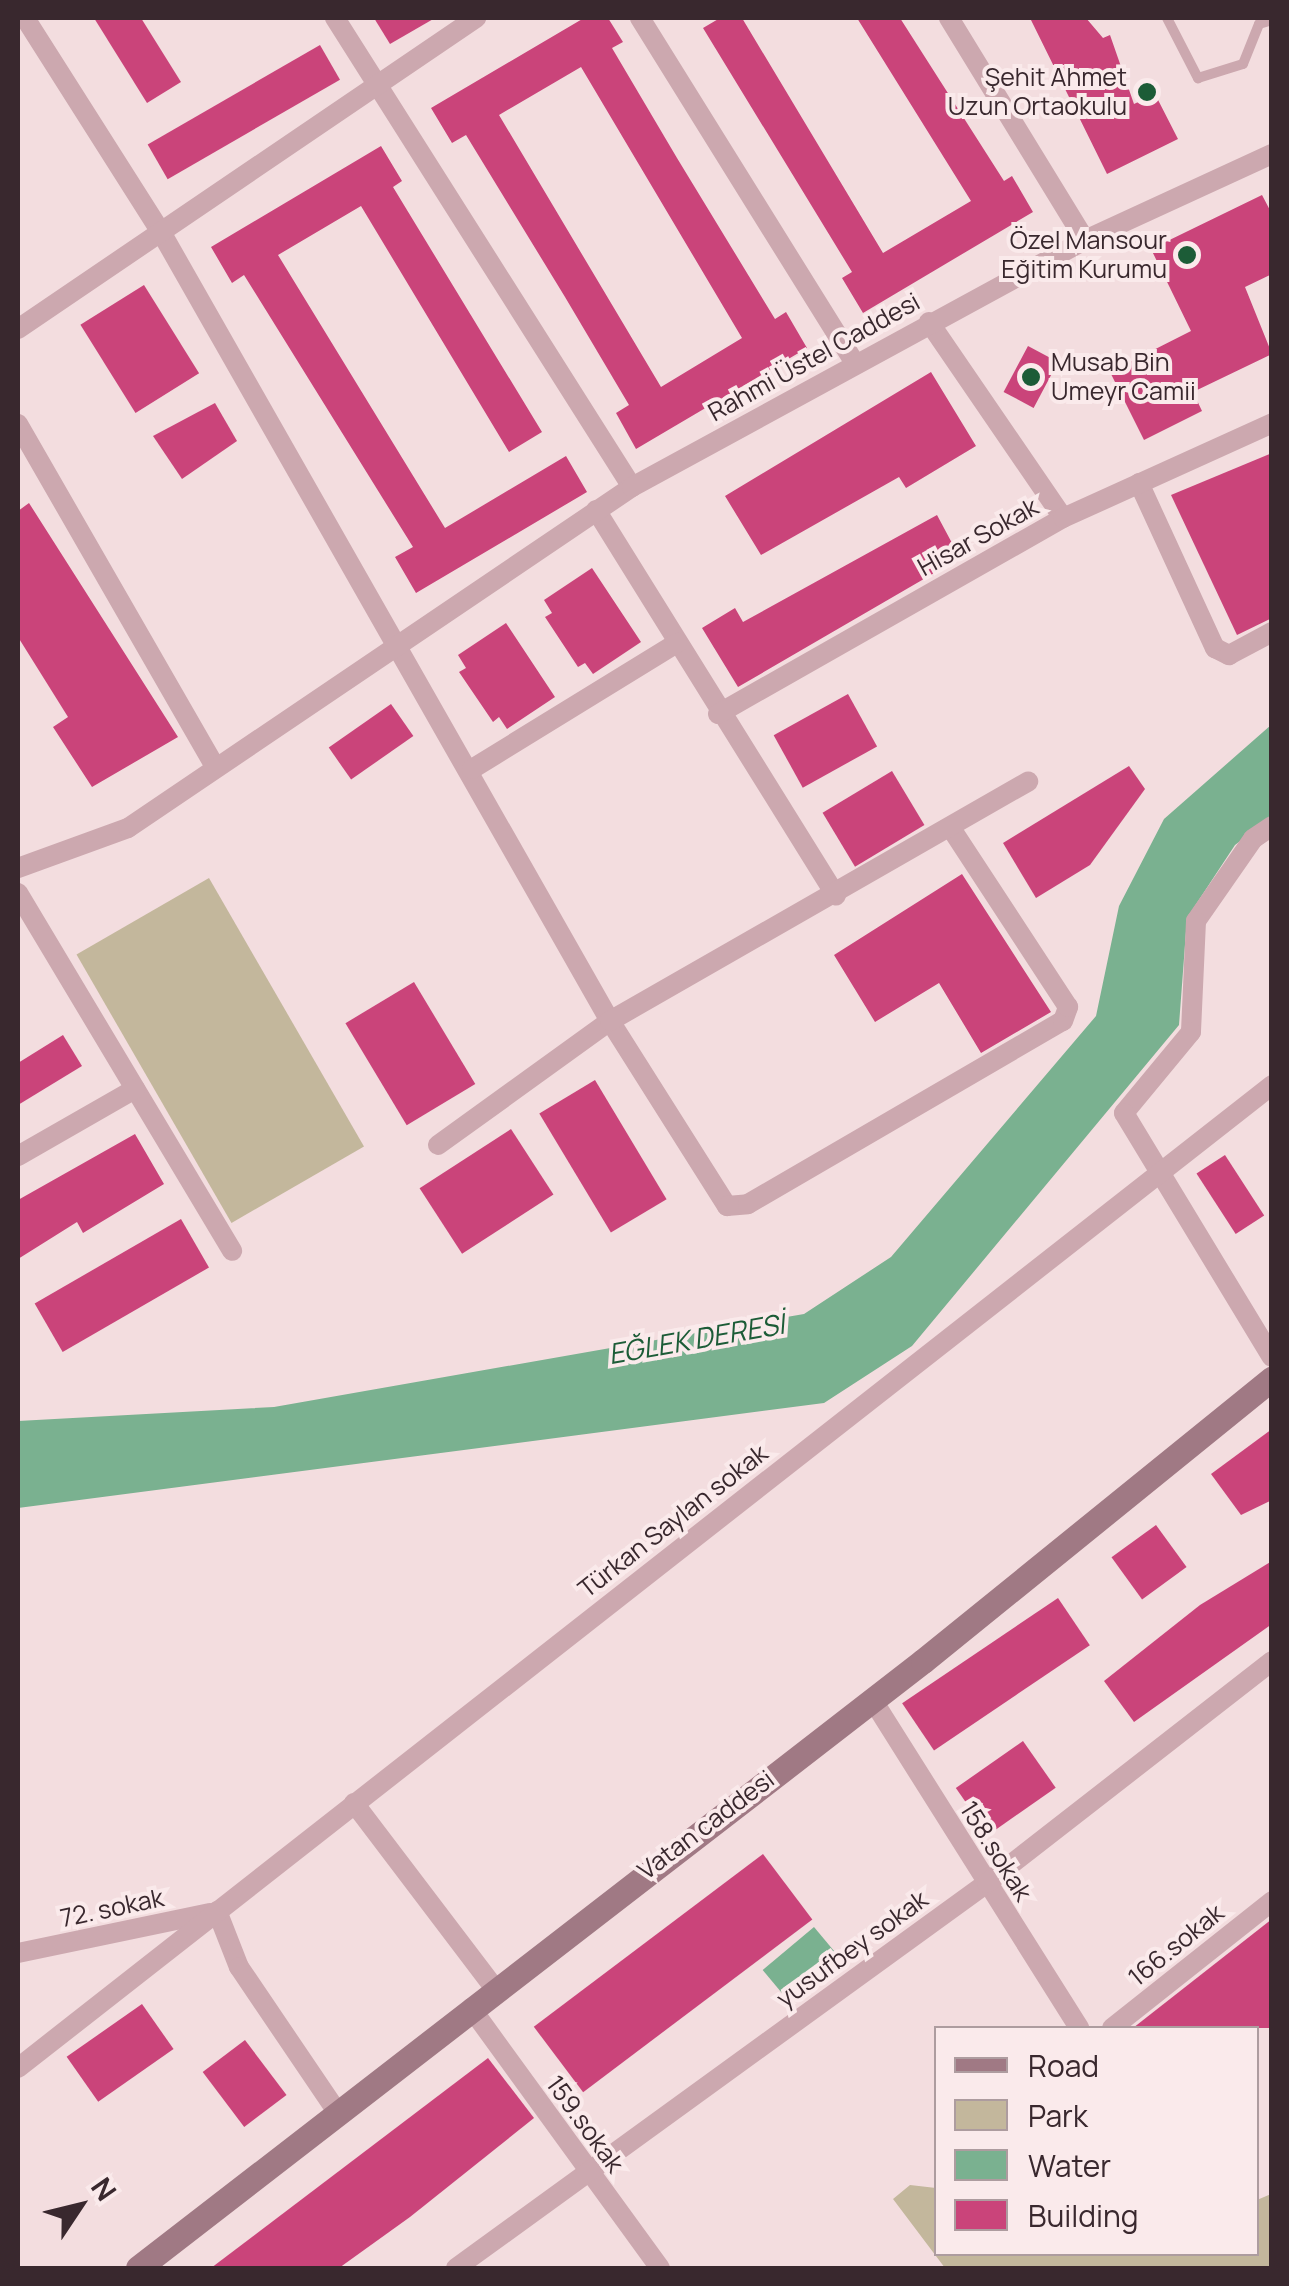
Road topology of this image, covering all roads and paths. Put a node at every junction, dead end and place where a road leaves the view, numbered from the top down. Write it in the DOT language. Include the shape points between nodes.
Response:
graph roads {
  1 [pos="25,18"];
  2 [pos="335,18"];
  3 [pos="476,18"];
  4 [pos="640,18"];
  5 [pos="949,18"];
  6 [pos="1167,18"];
  7 [pos="1272,20"];
  8 [pos="374,82"];
  9 [pos="1272,154"];
  10 [pos="161,232"];
  11 [pos="1085,240"];
  12 [pos="929,322"];
  13 [pos="18,329"];
  14 [pos="854,362"];
  15 [pos="18,424"];
  16 [pos="1272,424"];
  17 [pos="1139,483"];
  18 [pos="632,487"];
  19 [pos="596,510"];
  20 [pos="1063,518"];
  21 [pos="1272,632"];
  22 [pos="399,638"];
  23 [pos="677,642"];
  24 [pos="718,714"];
  25 [pos="215,766"];
  26 [pos="472,769"];
  27 [pos="1028,782"];
  28 [pos="1272,826"];
  29 [pos="952,830"];
  30 [pos="18,868"];
  31 [pos="18,893"];
  32 [pos="836,895"];
  33 [pos="610,1020"];
  34 [pos="1272,1085"];
  35 [pos="134,1090"];
  36 [pos="438,1145"];
  37 [pos="18,1156"];
  38 [pos="1160,1169"];
  39 [pos="232,1252"];
  40 [pos="1272,1357"];
  41 [pos="1272,1378"];
  42 [pos="1272,1662"];
  43 [pos="872,1699"];
  44 [pos="354,1803"];
  45 [pos="986,1883"];
  46 [pos="1272,1901"];
  47 [pos="217,1912"];
  48 [pos="18,1953"];
  49 [pos="495,1989"];
  50 [pos="471,2008"];
  51 [pos="1078,2026"];
  52 [pos="1115,2026"];
  53 [pos="18,2068"];
  54 [pos="337,2112"];
  55 [pos="586,2170"];
  56 [pos="138,2268"];
  57 [pos="456,2268"];
  58 [pos="660,2268"];
  1 -- 10 [label="street"];
  2 -- 8 [label="street"];
  3 -- 8 [label="street"];
  4 -- 14 [label="street"];
  5 -- 11 [label="street"];
  6 -- 7 [label="lane" via="1198,78 1243,64 1259,24"];
  8 -- 10 [label="street"];
  8 -- 18 [label="street"];
  9 -- 11 [label="street, Rahmi Üstel Caddesi"];
  10 -- 13 [label="street"];
  10 -- 22 [label="street"];
  11 -- 12 [label="street, Rahmi Üstel Caddesi"];
  12 -- 14 [label="street, Rahmi Üstel Caddesi"];
  12 -- 20 [label="street"];
  14 -- 18 [label="street, Rahmi Üstel Caddesi"];
  15 -- 25 [label="street"];
  16 -- 17 [label="street, Hisar Sokak"];
  17 -- 20 [label="street, Hisar Sokak"];
  17 -- 21 [label="street" via="1215,648 1229,656"];
  18 -- 19 [label="street, Rahmi Üstel Caddesi"];
  19 -- 22 [label="street, Rahmi Üstel Caddesi"];
  19 -- 23 [label="street"];
  20 -- 24 [label="street, Hisar Sokak"];
  22 -- 25 [label="street, Rahmi Üstel Caddesi"];
  22 -- 26 [label="street"];
  23 -- 24 [label="street"];
  23 -- 26 [label="street"];
  24 -- 32 [label="street"];
  25 -- 30 [label="street, Rahmi Üstel Caddesi" via="128,828"];
  26 -- 33 [label="street"];
  27 -- 29 [label="street"];
  28 -- 38 [label="street" via="1253,839 1196,921 1191,1032 1124,1113"];
  29 -- 32 [label="street"];
  29 -- 33 [label="street" via="1068,1007 1063,1021 748,1204 727,1206"];
  31 -- 35 [label="street"];
  32 -- 33 [label="street"];
  33 -- 36 [label="street"];
  34 -- 38 [label="street, Türkan Saylan sokak"];
  35 -- 37 [label="street"];
  35 -- 39 [label="street"];
  38 -- 40 [label="street"];
  38 -- 44 [label="street, Türkan Saylan sokak"];
  41 -- 43 [label="street, Vatan caddesi"];
  42 -- 45 [label="street, yusufbey sokak"];
  43 -- 45 [label="street, 158.sokak"];
  43 -- 49 [label="street, Vatan caddesi"];
  44 -- 47 [label="street, Türkan Saylan sokak"];
  44 -- 49 [label="street"];
  45 -- 51 [label="street, 158.sokak"];
  45 -- 55 [label="street, yusufbey sokak"];
  46 -- 52 [label="street, 166.sokak"];
  47 -- 48 [label="street, 72. sokak"];
  47 -- 53 [label="street, Türkan Saylan sokak"];
  47 -- 54 [label="street" via="239,1967"];
  49 -- 50 [label="street, Vatan caddesi"];
  50 -- 54 [label="street, Vatan caddesi"];
  50 -- 55 [label="street, 159.sokak"];
  54 -- 56 [label="street, Vatan caddesi"];
  55 -- 57 [label="street, yusufbey sokak"];
  55 -- 58 [label="street, 159.sokak"];
}
